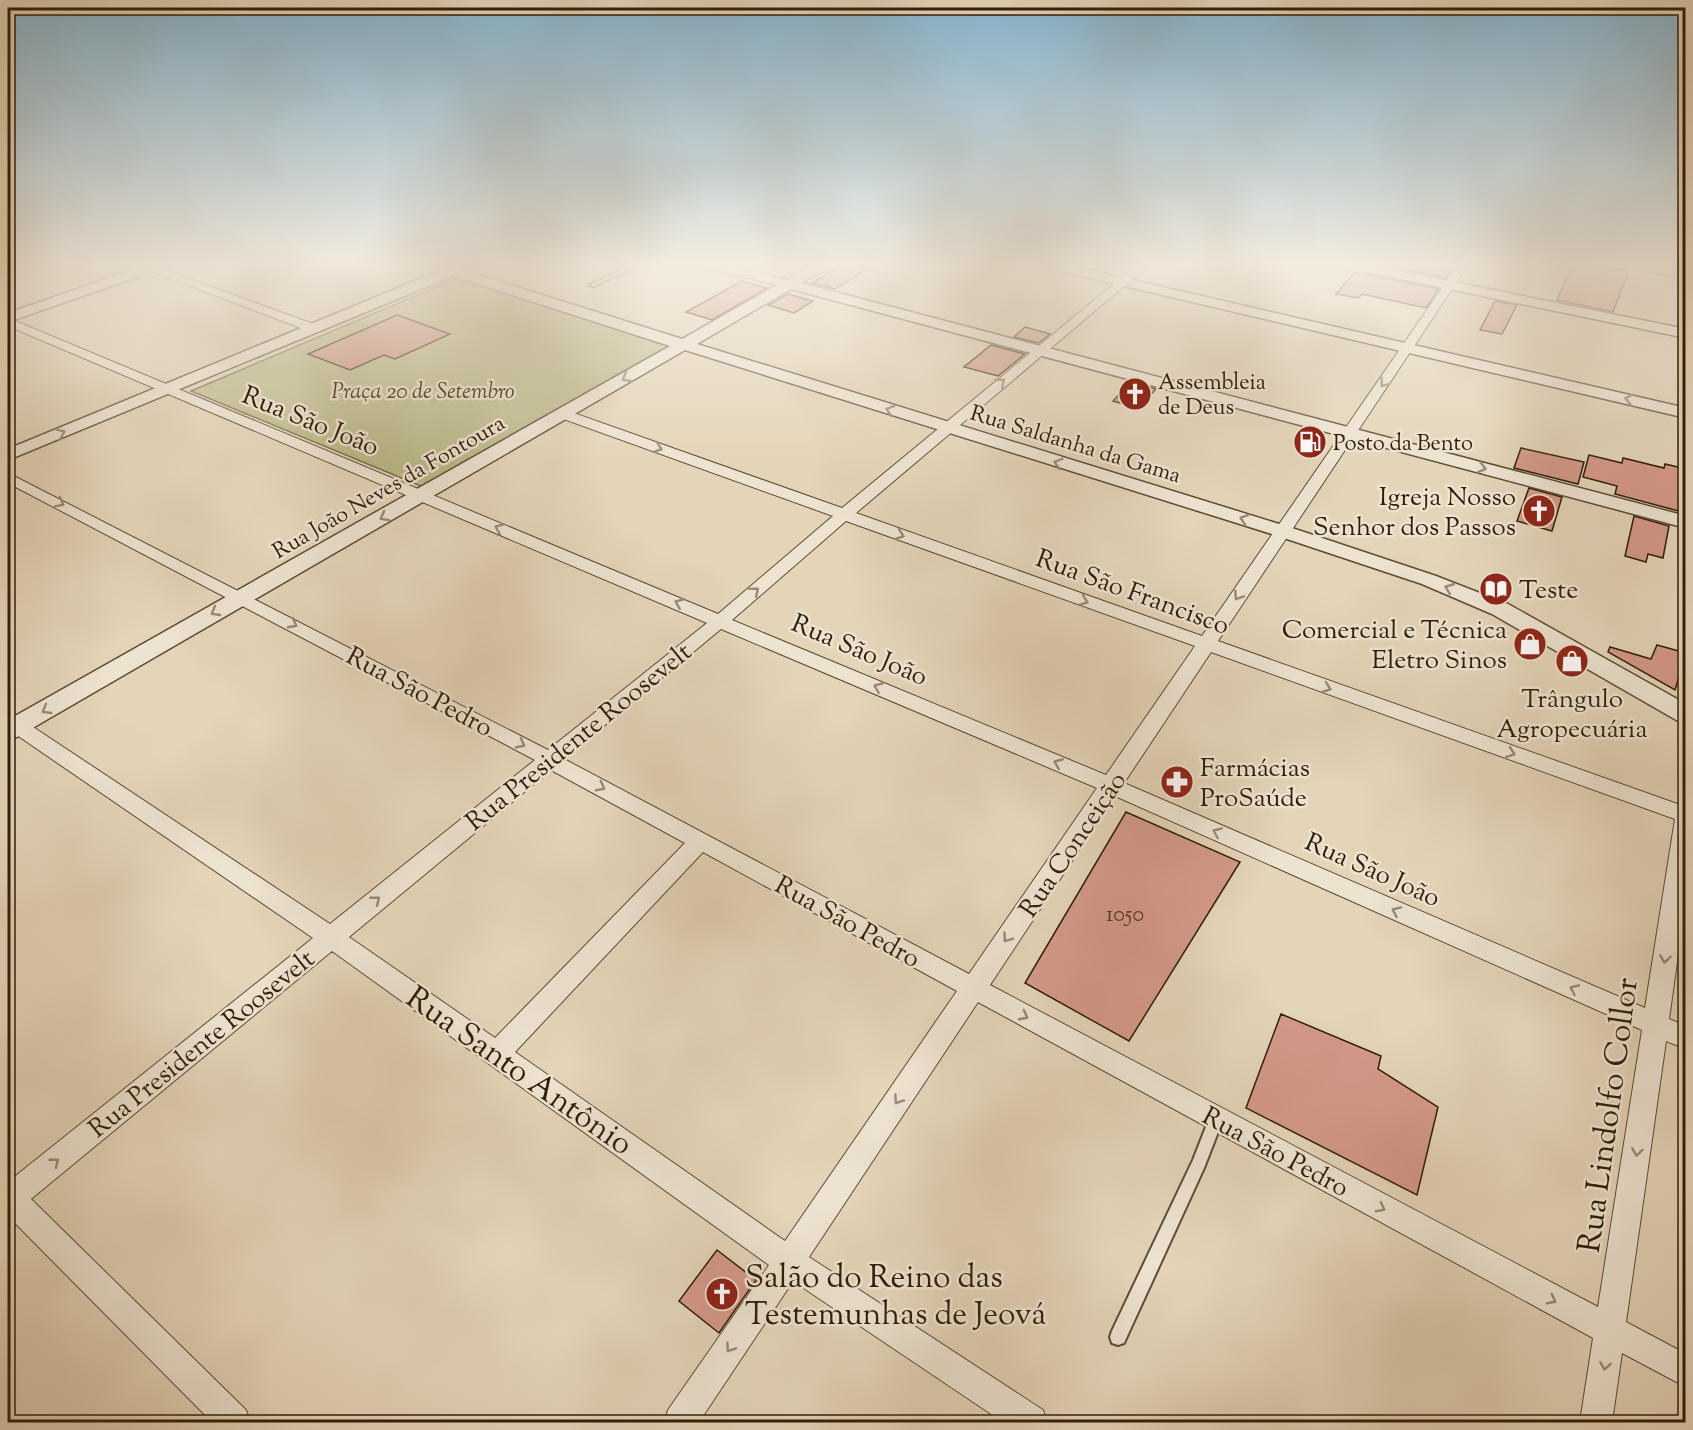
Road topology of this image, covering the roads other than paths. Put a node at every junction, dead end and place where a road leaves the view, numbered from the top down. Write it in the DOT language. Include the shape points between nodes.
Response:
graph roads {
  1 [pos="34,332"];
  2 [pos="308,332"];
  3 [pos="650,332"];
  4 [pos="707,332"];
  5 [pos="971,332"];
  6 [pos="1062,332"];
  7 [pos="1342,332"];
  8 [pos="1419,332"];
  9 [pos="686,344"];
  10 [pos="1408,347"];
  11 [pos="1040,350"];
  12 [pos="164,390"];
  13 [pos="1686,412"];
  14 [pos="563,414"];
  15 [pos="945,428"];
  16 [pos="1349,432"];
  17 [pos="8,455"];
  18 [pos="8,477"];
  19 [pos="421,496"];
  20 [pos="845,515"];
  21 [pos="1686,522"];
  22 [pos="1282,531"];
  23 [pos="241,597"];
  24 [pos="720,621"];
  25 [pos="1205,644"];
  26 [pos="1686,715"];
  27 [pos="10,726"];
  28 [pos="550,759"];
  29 [pos="1112,786"];
  30 [pos="1686,817"];
  31 [pos="700,841"];
  32 [pos="331,937"];
  33 [pos="972,989"];
  34 [pos="1655,1025"];
  35 [pos="1686,1038"];
  36 [pos="496,1054"];
  37 [pos="1216,1119"];
  38 [pos="8,1199"];
  39 [pos="789,1261"];
  40 [pos="1610,1332"];
  41 [pos="1118,1337"];
  42 [pos="1686,1371"];
  43 [pos="234,1422"];
  44 [pos="680,1422"];
  45 [pos="1031,1422"];
  46 [pos="1596,1422"];
  1 -- 12 [label="street, Rua São João"];
  2 -- 12 [label="street"];
  3 -- 9 [label="street, Rua Saldanha da Gama"];
  4 -- 9 [label="street, Rua João Neves da Fontoura"];
  5 -- 11 [label="street"];
  6 -- 11 [label="street, Rua Presidente Roosevelt"];
  7 -- 10 [label="street"];
  8 -- 10 [label="street, Rua Conceição"];
  9 -- 14 [label="street, Rua João Neves da Fontoura, one-way"];
  15 -- 9 [label="street, Rua Saldanha da Gama, one-way"];
  13 -- 10 [label="street, one-way"];
  10 -- 16 [label="street, Rua Conceição, one-way"];
  15 -- 11 [label="street, Rua Presidente Roosevelt, one-way"];
  11 -- 16 [label="street"];
  17 -- 12 [label="street, one-way"];
  12 -- 19 [label="street, Rua São João"];
  14 -- 19 [label="street, Rua João Neves da Fontoura"];
  14 -- 20 [label="street, Rua São Francisco, one-way"];
  15 -- 20 [label="street, Rua Presidente Roosevelt"];
  22 -- 15 [label="street, Rua Saldanha da Gama, one-way"];
  16 -- 21 [label="street, one-way"];
  16 -- 22 [label="street, Rua Conceição"];
  18 -- 23 [label="street, Rua São Pedro, one-way"];
  19 -- 23 [label="street, Rua João Neves da Fontoura, one-way"];
  24 -- 19 [label="street, Rua São João, one-way"];
  24 -- 20 [label="street, Rua Presidente Roosevelt, one-way"];
  20 -- 25 [label="street, Rua São Francisco, one-way"];
  22 -- 25 [label="street, Rua Conceição, one-way"];
  26 -- 22 [label="street, Rua Saldanha da Gama, one-way" via="1500,609 1429,580"];
  23 -- 27 [label="street, Rua João Neves da Fontoura, one-way"];
  23 -- 28 [label="street, Rua São Pedro, one-way"];
  24 -- 28 [label="street, Rua Presidente Roosevelt"];
  29 -- 24 [label="street, Rua São João, one-way"];
  25 -- 29 [label="street, Rua Conceição"];
  25 -- 30 [label="street, Rua São Francisco, one-way"];
  27 -- 32 [label="street, Rua Santo Antônio"];
  28 -- 31 [label="street, Rua São Pedro, one-way"];
  32 -- 28 [label="street, Rua Presidente Roosevelt, one-way"];
  29 -- 33 [label="street, Rua Conceição, one-way"];
  34 -- 29 [label="street, Rua São João, one-way"];
  30 -- 34 [label="street, Rua Lindolfo Collor, one-way"];
  31 -- 33 [label="street, Rua São Pedro"];
  31 -- 36 [label="street"];
  32 -- 36 [label="street, Rua Santo Antônio"];
  38 -- 32 [label="street, Rua Presidente Roosevelt, one-way"];
  33 -- 37 [label="street, Rua São Pedro, one-way"];
  33 -- 39 [label="street, Rua Conceição, one-way"];
  34 -- 35 [label="street, Rua São João"];
  34 -- 40 [label="street, Rua Lindolfo Collor, one-way"];
  36 -- 39 [label="street, Rua Santo Antônio"];
  37 -- 40 [label="street, Rua São Pedro, one-way"];
  37 -- 41 [label="lane"];
  38 -- 43 [label="street"];
  39 -- 44 [label="street, Rua Conceição, one-way"];
  39 -- 45 [label="street, Rua Santo Antônio"];
  40 -- 42 [label="street, Rua São Pedro"];
  40 -- 46 [label="street, Rua Lindolfo Collor, one-way"];
}
